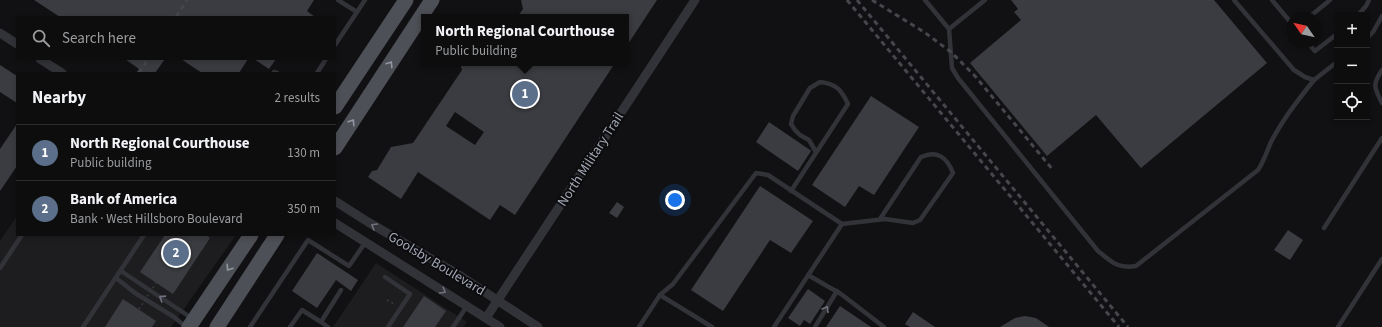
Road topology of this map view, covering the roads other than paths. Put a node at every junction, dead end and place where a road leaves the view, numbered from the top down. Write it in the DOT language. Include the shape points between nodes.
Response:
graph roads {
  1 [pos="338,0"];
  2 [pos="365,0"];
  3 [pos="406,0"];
  4 [pos="420,0"];
  5 [pos="432,0"];
  6 [pos="695,0"];
  7 [pos="924,0"];
  8 [pos="985,0"];
  9 [pos="1234,0"];
  10 [pos="1272,0"];
  11 [pos="1281,0"];
  12 [pos="1330,0"];
  13 [pos="1369,0"];
  14 [pos="1276,4"];
  15 [pos="357,12"];
  16 [pos="1315,12"];
  17 [pos="1361,12"];
  18 [pos="422,14"];
  19 [pos="421,16"];
  20 [pos="1286,16"];
  21 [pos="1382,16"];
  22 [pos="949,30"];
  23 [pos="0,33"];
  24 [pos="1370,35"];
  25 [pos="1334,36"];
  26 [pos="16,43"];
  27 [pos="336,44"];
  28 [pos="1322,46"];
  29 [pos="42,60"];
  30 [pos="325,60"];
  31 [pos="1334,64"];
  32 [pos="1382,70"];
  33 [pos="60,72"];
  34 [pos="318,72"];
  35 [pos="1314,80"];
  36 [pos="1382,103"];
  37 [pos="336,106"];
  38 [pos="1382,138"];
  39 [pos="336,146"];
  40 [pos="816,152"];
  41 [pos="791,191"];
  42 [pos="336,202"];
  43 [pos="880,219"];
  44 [pos="336,224"];
  45 [pos="842,224"];
  46 [pos="1324,228"];
  47 [pos="21,236"];
  48 [pos="143,236"];
  49 [pos="249,236"];
  50 [pos="277,236"];
  51 [pos="365,243"];
  52 [pos="1382,259"];
  53 [pos="0,268"];
  54 [pos="121,271"];
  55 [pos="808,275"];
  56 [pos="385,277"];
  57 [pos="116,278"];
  58 [pos="341,290"];
  59 [pos="837,291"];
  60 [pos="660,295"];
  61 [pos="497,300"];
  62 [pos="467,306"];
  63 [pos="486,318"];
  64 [pos="190,325"];
  65 [pos="325,325"];
  66 [pos="83,327"];
  67 [pos="218,327"];
  68 [pos="250,327"];
  69 [pos="290,327"];
  70 [pos="388,327"];
  71 [pos="453,327"];
  72 [pos="500,327"];
  73 [pos="538,327"];
  74 [pos="639,327"];
  75 [pos="712,327"];
  76 [pos="774,327"];
  77 [pos="815,327"];
  78 [pos="884,327"];
  79 [pos="1338,327"];
  1 -- 15 [label="lane"];
  2 -- 15 [label="lane"];
  3 -- 37 [label="main road"];
  4 -- 19 [label="main road"];
  5 -- 18 [label="main road"];
  6 -- 61 [label="street, North Military Trail"];
  7 -- 22 [label="lane"];
  8 -- 22 [label="lane"];
  9 -- 35 [label="lane" via="1294,70"];
  10 -- 14 [label="lane"];
  11 -- 14 [label="lane"];
  12 -- 16 [label="lane"];
  13 -- 17 [label="lane"];
  14 -- 20 [label="lane"];
  15 -- 27 [label="lane"];
  39 -- 19 [label="main road, one-way"];
  21 -- 24 [label="lane"];
  22 -- 35 [label="lane" via="952,68 958,78 1098,250 1114,264 1126,268 1136,266 1258,170 1271,142 1293,106"];
  23 -- 26 [label="street"];
  25 -- 28 [label="lane"];
  29 -- 33 [label="street"];
  30 -- 34 [label="lane"];
  31 -- 35 [label="lane"];
  32 -- 36 [label="lane" via="1375,81 1375,88"];
  38 -- 46 [label="lane"];
  40 -- 40 [label="lane" via="848,104 843,92 832,84 820,82 810,88 792,116 791,124 800,135 809,140"];
  40 -- 41 [label="lane"];
  41 -- 45 [label="lane"];
  41 -- 60 [label="lane" via="768,175 756,173 673,284"];
  61 -- 42 [label="street, Goolsby Boulevard, one-way"];
  43 -- 43 [label="lane" via="913,223 920,220 952,173 950,165 941,156 929,154 921,157"];
  43 -- 45 [label="lane"];
  44 -- 51 [label="street, Goolsby Boulevard"];
  45 -- 55 [label="lane"];
  47 -- 53 [label="lane"];
  48 -- 54 [label="lane"];
  49 -- 64 [label="main road, one-way"];
  50 -- 67 [label="main road"];
  51 -- 62 [label="street, Goolsby Boulevard, one-way"];
  51 -- 68 [label="lane" via="349,266 308,240"];
  52 -- 79 [label="lane"];
  54 -- 57 [label="lane"];
  64 -- 54 [label="lane, one-way"];
  55 -- 59 [label="lane"];
  55 -- 76 [label="lane"];
  56 -- 70 [label="lane" via="410,294"];
  57 -- 64 [label="lane" via="135,293"];
  57 -- 66 [label="lane"];
  58 -- 65 [label="lane"];
  77 -- 59 [label="lane, one-way"];
  59 -- 78 [label="lane"];
  60 -- 74 [label="lane"];
  60 -- 75 [label="lane"];
  61 -- 63 [label="street, North Military Trail"];
  61 -- 73 [label="street, Goolsby Boulevard"];
  62 -- 63 [label="street, Goolsby Boulevard"];
  62 -- 71 [label="lane"];
  63 -- 72 [label="street, Goolsby Boulevard"];
  65 -- 69 [label="lane" via="302,310"];
}
